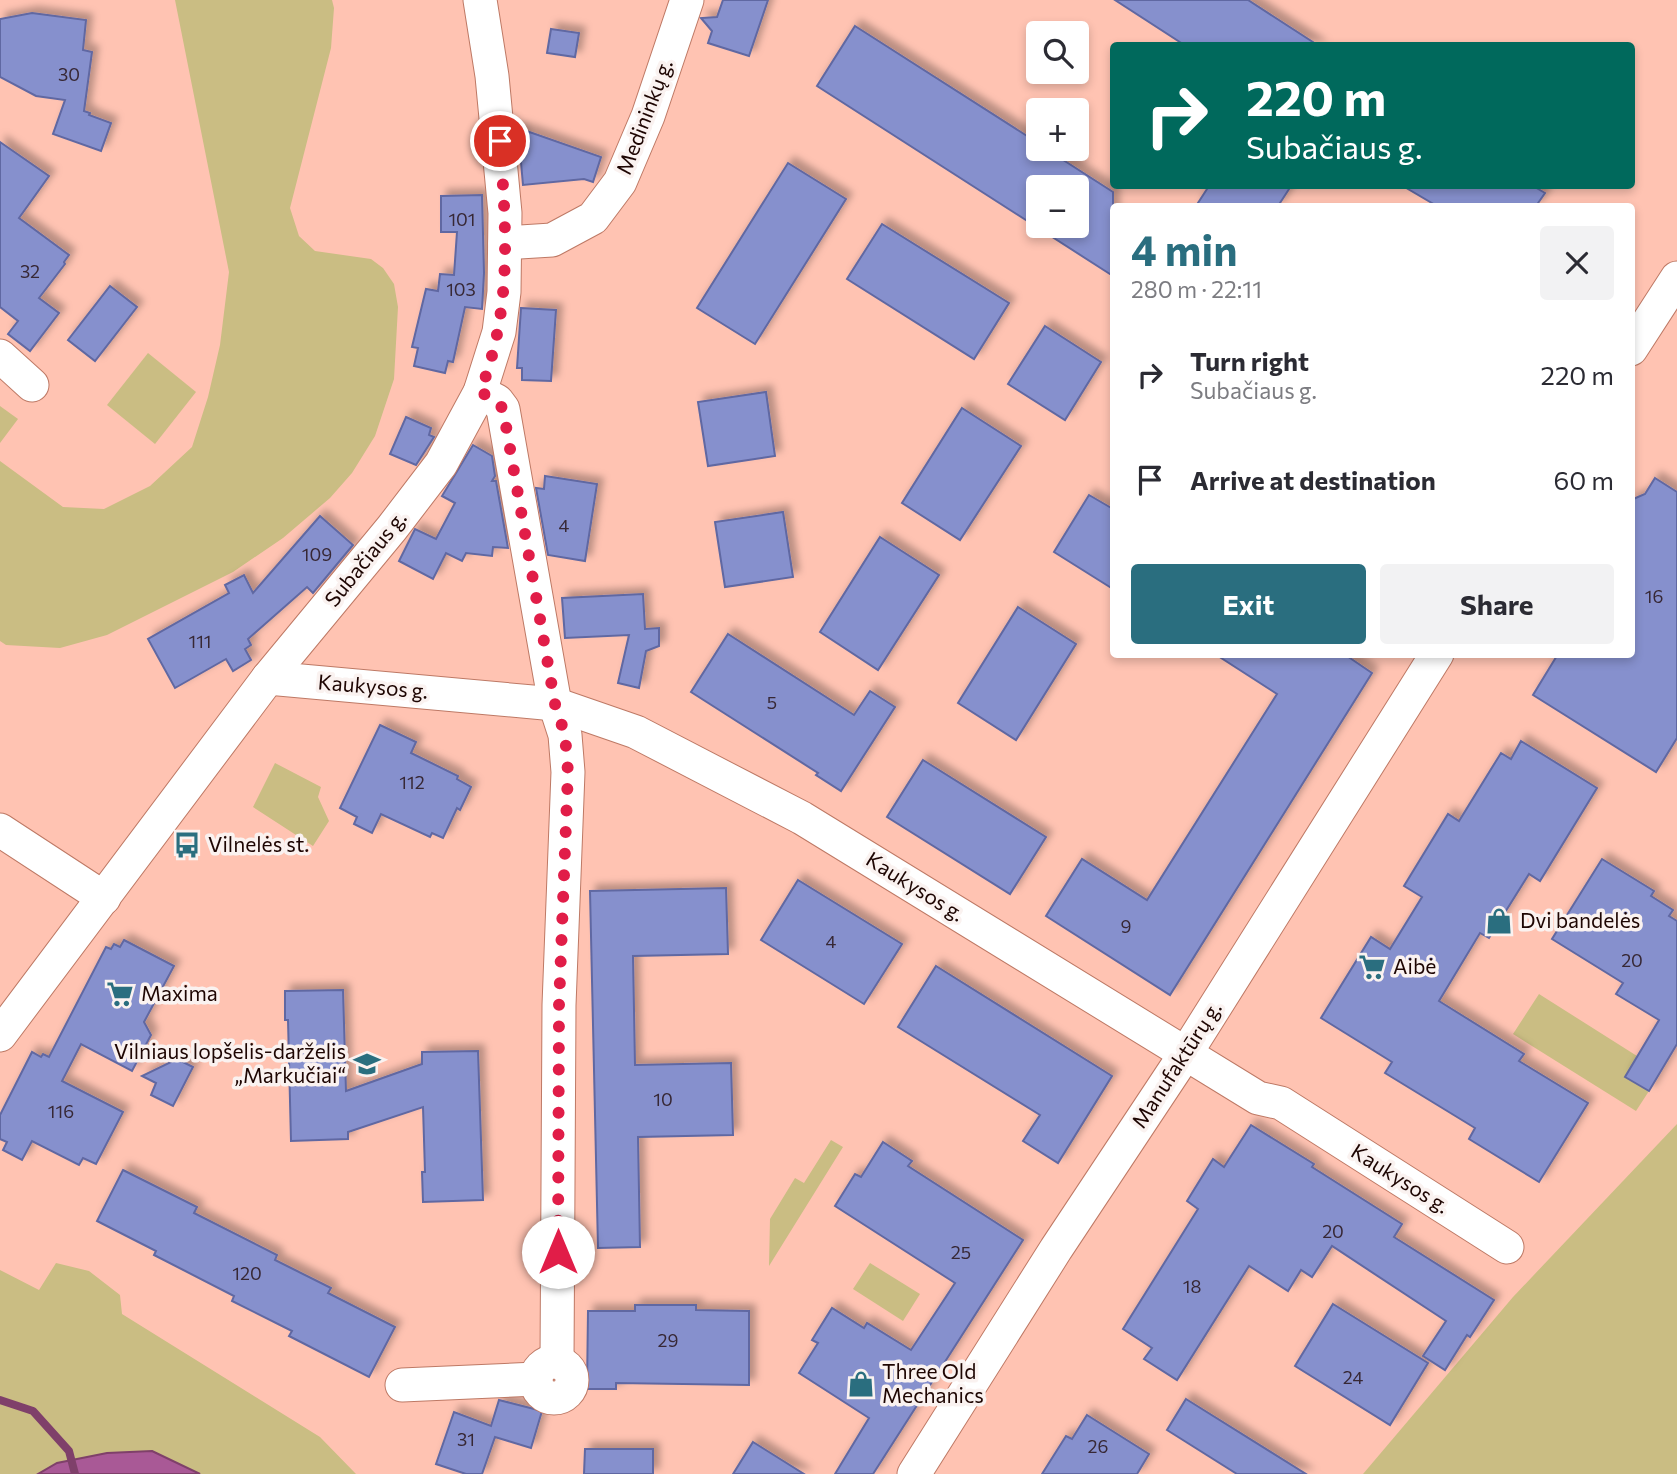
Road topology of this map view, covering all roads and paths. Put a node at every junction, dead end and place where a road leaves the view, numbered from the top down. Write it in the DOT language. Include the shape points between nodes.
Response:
graph roads {
  1 [pos="480,0"];
  2 [pos="687,0"];
  3 [pos="505,243"];
  4 [pos="1677,278"];
  5 [pos="1635,343"];
  6 [pos="0,356"];
  7 [pos="32,385"];
  8 [pos="480,392"];
  9 [pos="1434,658"];
  10 [pos="268,678"];
  11 [pos="555,704"];
  12 [pos="0,830"];
  13 [pos="104,898"];
  14 [pos="0,1035"];
  15 [pos="1186,1053"];
  16 [pos="1507,1247"];
  17 [pos="402,1385"];
  18 [pos="914,1474"];
  1 -- 3 [label="street, Subačiaus g." via="500,141"];
  2 -- 3 [label="street, Medininkų g." via="643,127 620,182 600,209 593,218 552,240"];
  3 -- 8 [label="street, Subačiaus g." via="499,332"];
  4 -- 5 [label="street"];
  6 -- 7 [label="street"];
  8 -- 10 [label="street, Subačiaus g." via="441,464"];
  8 -- 11 [label="street" via="503,409"];
  9 -- 15 [label="street, Manufaktūrų g."];
  10 -- 11 [label="street, Kaukysos g."];
  10 -- 13 [label="street, Subačiaus g."];
  11 -- 15 [label="street, Kaukysos g." via="636,732 802,818"];
  11 -- 17 [label="street" via="565,735 568,772 546,1371"];
  12 -- 13 [label="street"];
  13 -- 14 [label="street, Subačiaus g."];
  15 -- 16 [label="street, Kaukysos g." via="1258,1098 1281,1103"];
  15 -- 18 [label="street, Manufaktūrų g."];
}
